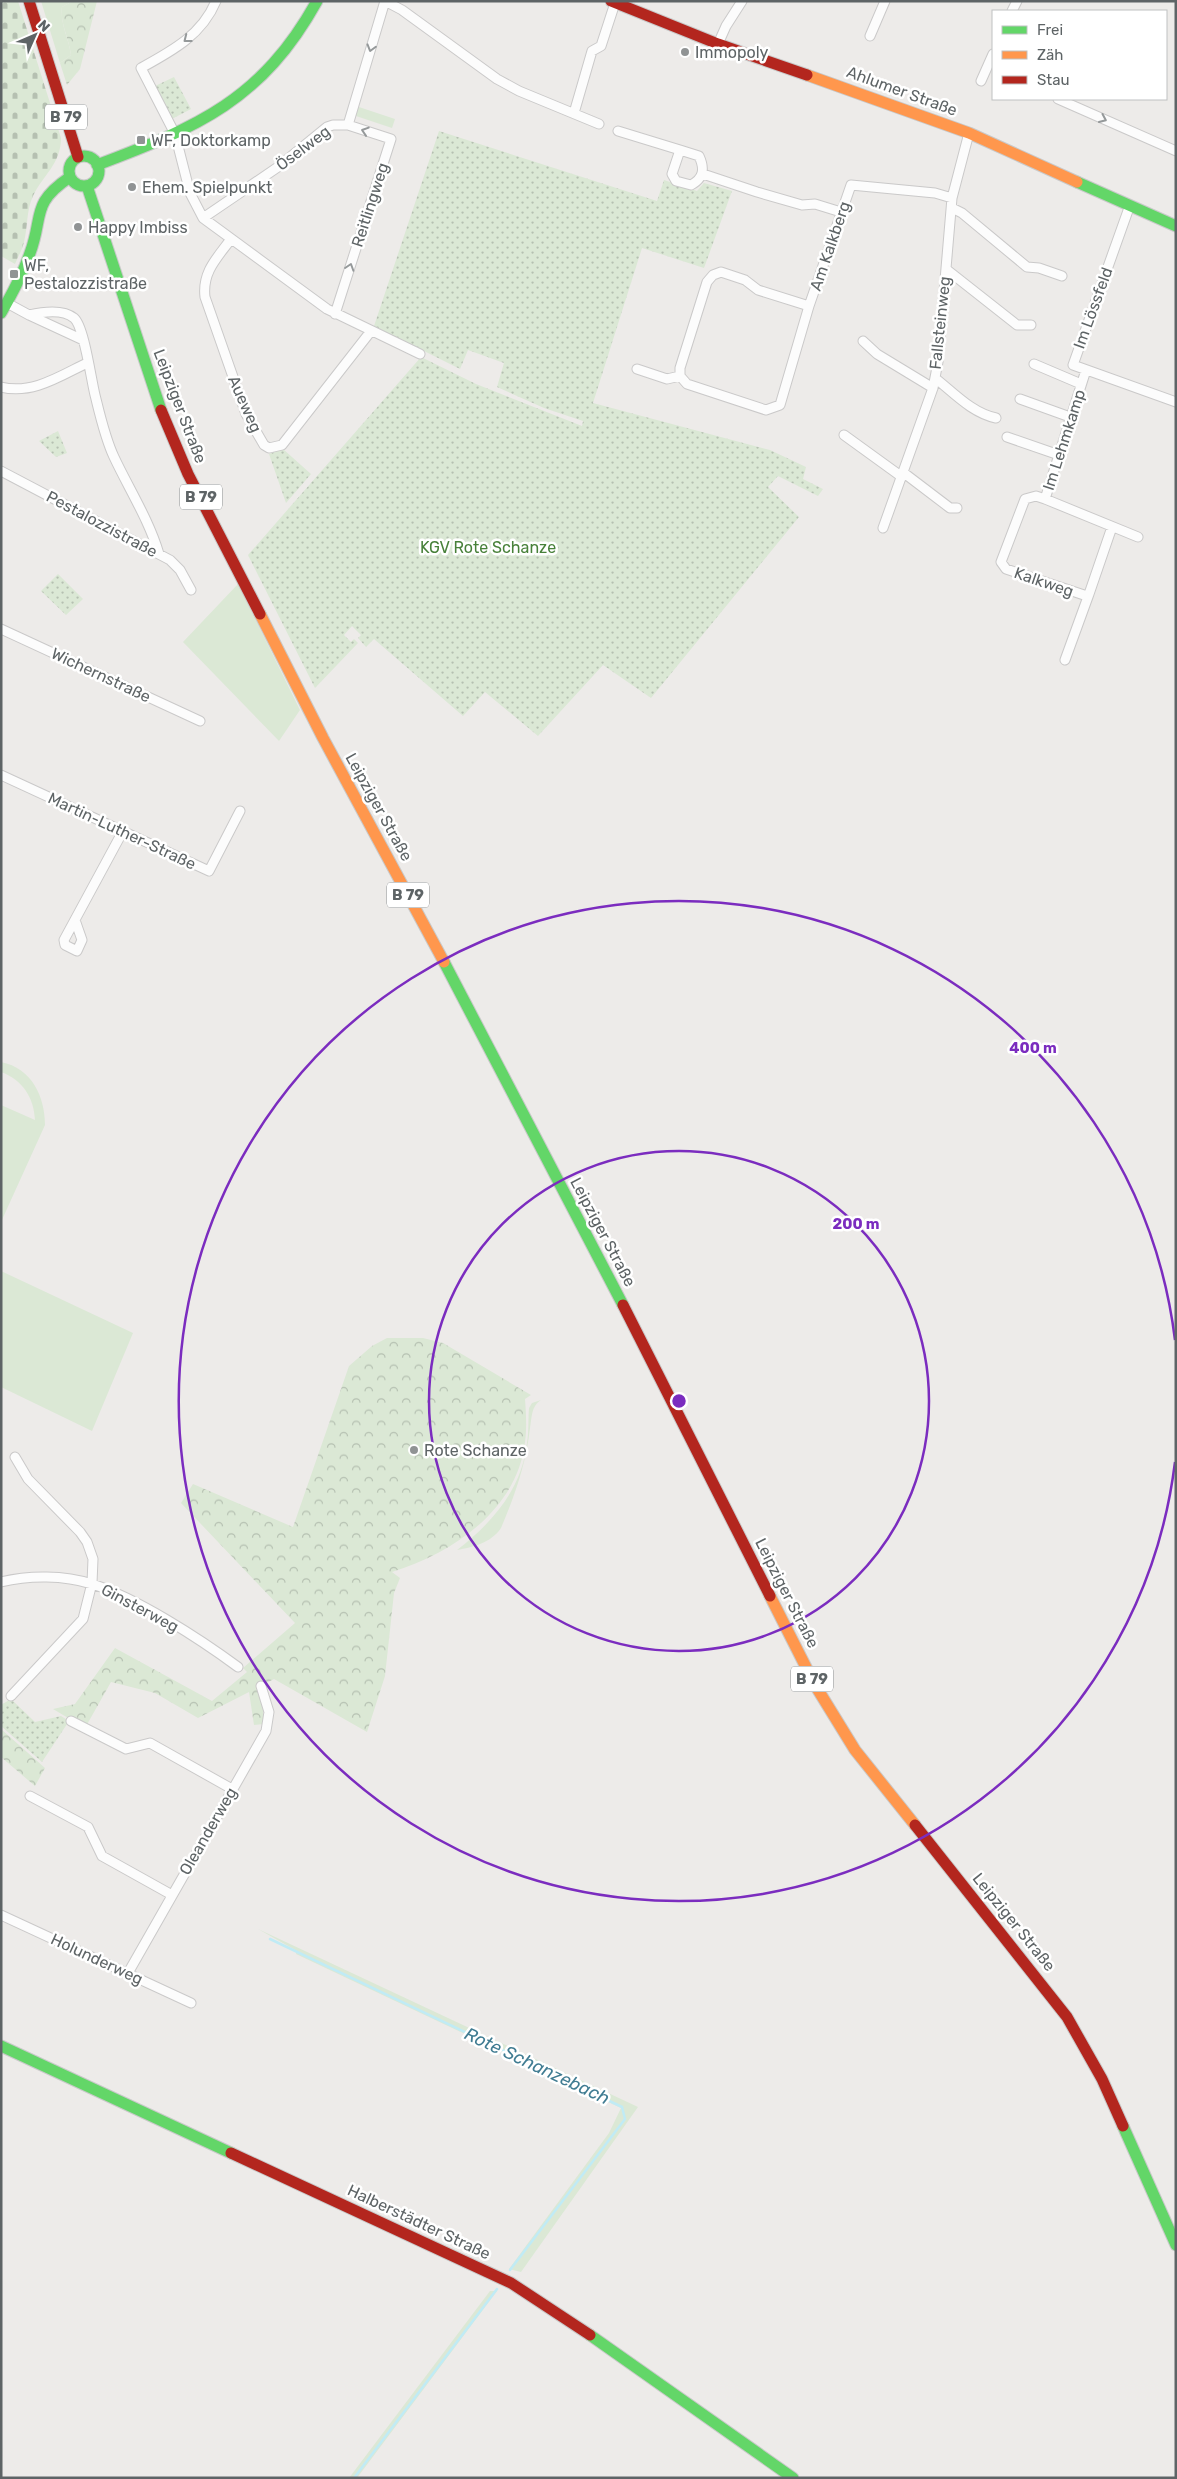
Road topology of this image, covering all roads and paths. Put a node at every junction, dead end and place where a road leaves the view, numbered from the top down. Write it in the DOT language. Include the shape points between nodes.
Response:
graph roads {
  1 [pos="29,1"];
  2 [pos="216,1"];
  3 [pos="317,1"];
  4 [pos="385,1"];
  5 [pos="742,1"];
  6 [pos="885,1"];
  7 [pos="613,2"];
  8 [pos="870,36"];
  9 [pos="718,44"];
  10 [pos="990,68"];
  11 [pos="981,82"];
  12 [pos="1060,100"];
  13 [pos="574,113"];
  14 [pos="599,124"];
  15 [pos="348,125"];
  16 [pos="618,131"];
  17 [pos="969,133"];
  18 [pos="175,134"];
  19 [pos="680,150"];
  20 [pos="1176,151"];
  21 [pos="78,157"];
  22 [pos="97,165"];
  23 [pos="703,174"];
  24 [pos="70,177"];
  25 [pos="87,186"];
  26 [pos="952,198"];
  27 [pos="1130,204"];
  28 [pos="952,208"];
  29 [pos="841,212"];
  30 [pos="203,218"];
  31 [pos="1176,226"];
  32 [pos="230,239"];
  33 [pos="946,268"];
  34 [pos="1062,276"];
  35 [pos="809,306"];
  36 [pos="4,308"];
  37 [pos="29,314"];
  38 [pos="335,314"];
  39 [pos="1030,325"];
  40 [pos="371,331"];
  41 [pos="83,340"];
  42 [pos="863,341"];
  43 [pos="420,354"];
  44 [pos="87,363"];
  45 [pos="1034,364"];
  46 [pos="637,369"];
  47 [pos="1086,370"];
  48 [pos="680,376"];
  49 [pos="935,378"];
  50 [pos="1082,384"];
  51 [pos="1,387"];
  52 [pos="933,388"];
  53 [pos="1020,399"];
  54 [pos="1176,402"];
  55 [pos="1070,417"];
  56 [pos="996,418"];
  57 [pos="844,436"];
  58 [pos="1007,437"];
  59 [pos="1059,455"];
  60 [pos="1,471"];
  61 [pos="903,475"];
  62 [pos="1045,499"];
  63 [pos="958,508"];
  64 [pos="1112,527"];
  65 [pos="883,528"];
  66 [pos="1138,537"];
  67 [pos="159,554"];
  68 [pos="191,590"];
  69 [pos="1089,594"];
  70 [pos="1,629"];
  71 [pos="1065,660"];
  72 [pos="200,721"];
  73 [pos="1,775"];
  74 [pos="240,811"];
  75 [pos="123,831"];
  76 [pos="75,920"];
  77 [pos="15,1456"];
  78 [pos="1,1582"];
  79 [pos="92,1584"];
  80 [pos="238,1667"];
  81 [pos="261,1686"];
  82 [pos="11,1696"];
  83 [pos="71,1720"];
  84 [pos="232,1789"];
  85 [pos="30,1796"];
  86 [pos="172,1895"];
  87 [pos="1,1915"];
  88 [pos="128,1973"];
  89 [pos="192,2003"];
  90 [pos="1,2046"];
  91 [pos="1176,2244"];
  92 [pos="793,2478"];
  1 -- 21 [label="main road, B 79"];
  2 -- 18 [label="street, one-way" via="192,37 141,68"];
  3 -- 18 [label="main road" via="282,55 269,68 234,100"];
  4 -- 13 [label="street" via="497,79"];
  4 -- 15 [label="street, Öselweg, one-way"];
  5 -- 9 [label="street"];
  6 -- 8 [label="street"];
  7 -- 9 [label="main road, Ahlumer Straße"];
  7 -- 13 [label="street" via="601,46 592,50"];
  9 -- 17 [label="main road, Ahlumer Straße"];
  10 -- 11 [label="street"];
  12 -- 20 [label="street, one-way"];
  13 -- 14 [label="street"];
  15 -- 30 [label="street, Öselweg" via="326,127 278,167"];
  38 -- 15 [label="street, Reitlingweg, one-way" via="392,139"];
  16 -- 19 [label="street"];
  17 -- 26 [label="street, Fallsteinweg"];
  17 -- 27 [label="main road, Ahlumer Straße"];
  18 -- 22 [label="main road"];
  18 -- 30 [label="street" via="190,193"];
  19 -- 23 [label="street" via="699,156"];
  19 -- 23 [label="street" via="672,174 676,180 691,185 698,182"];
  21 -- 22 [label="main road" via="89,158"];
  21 -- 24 [label="main road" via="70,167"];
  22 -- 25 [label="main road" via="97,178"];
  23 -- 29 [label="street" via="802,205 815,204"];
  24 -- 25 [label="main road" via="77,184"];
  24 -- 36 [label="main road" via="54,188 40,207 34,241"];
  25 -- 91 [label="main road, Leipziger Straße / B 79" via="158,402 188,474 323,738 388,855 657,1371 815,1685 855,1750 1067,2017 1102,2080"];
  26 -- 28 [label="street, Fallsteinweg"];
  26 -- 29 [label="street, Am Kalkberg" via="935,193 851,185"];
  27 -- 31 [label="main road, Ahlumer Straße"];
  27 -- 47 [label="street, Im Lössfeld" via="1073,366"];
  28 -- 33 [label="street, Fallsteinweg"];
  28 -- 34 [label="street" via="1027,267"];
  29 -- 35 [label="street, Am Kalkberg"];
  30 -- 32 [label="street"];
  32 -- 38 [label="street"];
  32 -- 40 [label="street, Aueweg" via="207,271 203,284 205,297 246,414 264,445 269,448 282,445"];
  33 -- 39 [label="street, Fallsteinweg" via="1016,325"];
  33 -- 49 [label="street, Fallsteinweg"];
  35 -- 48 [label="street" via="758,290 745,280 721,272 713,275 707,282"];
  35 -- 48 [label="street, Am Kalkberg" via="780,405 766,410 687,384"];
  36 -- 37 [label="street"];
  37 -- 41 [label="street"];
  37 -- 41 [label="street" via="65,314 74,318"];
  38 -- 40 [label="street"];
  40 -- 43 [label="street"];
  41 -- 44 [label="street"];
  42 -- 52 [label="street, Fallsteinweg" via="877,354"];
  44 -- 51 [label="street" via="40,386 12,390"];
  44 -- 67 [label="street" via="113,455 153,534"];
  45 -- 50 [label="street"];
  46 -- 48 [label="street" via="666,379"];
  47 -- 50 [label="street, Im Lehmkamp"];
  47 -- 54 [label="street, Im Lössfeld"];
  49 -- 52 [label="street, Fallsteinweg"];
  49 -- 56 [label="street, Fallsteinweg" via="973,409"];
  50 -- 55 [label="street, Im Lehmkamp"];
  52 -- 61 [label="street, Fallsteinweg"];
  53 -- 55 [label="street"];
  55 -- 59 [label="street, Im Lehmkamp"];
  57 -- 61 [label="street"];
  58 -- 59 [label="street"];
  59 -- 62 [label="street, Im Lehmkamp"];
  60 -- 67 [label="street, Pestalozzistraße"];
  61 -- 63 [label="street" via="950,508"];
  61 -- 65 [label="street, Fallsteinweg"];
  62 -- 64 [label="street, Im Lehmkamp"];
  62 -- 69 [label="street, Kalkweg" via="1036,496 1025,499 1001,562 1006,569"];
  64 -- 66 [label="street, Im Lehmkamp"];
  64 -- 69 [label="street, Kalkweg"];
  67 -- 68 [label="street, Pestalozzistraße" via="180,570"];
  69 -- 71 [label="street, Kalkweg"];
  70 -- 72 [label="street, Wichernstraße"];
  73 -- 75 [label="street, Martin-Luther-Straße"];
  74 -- 75 [label="street, Martin-Luther-Straße" via="209,871"];
  75 -- 76 [label="street"];
  77 -- 79 [label="street" via="28,1479 88,1542 93,1559"];
  78 -- 79 [label="street, Ginsterweg" via="40,1577"];
  79 -- 80 [label="street, Ginsterweg" via="153,1613"];
  79 -- 82 [label="street" via="83,1619 76,1629"];
  81 -- 84 [label="street, Oleanderweg" via="268,1706 269,1724"];
  83 -- 84 [label="street" via="126,1749 150,1743"];
  84 -- 86 [label="street, Oleanderweg"];
  85 -- 86 [label="street" via="88,1827 102,1856"];
  86 -- 88 [label="street, Oleanderweg"];
  87 -- 88 [label="street, Holunderweg"];
  88 -- 89 [label="street, Holunderweg"];
  90 -- 92 [label="main road, Halberstädter Straße" via="511,2283"];
}
